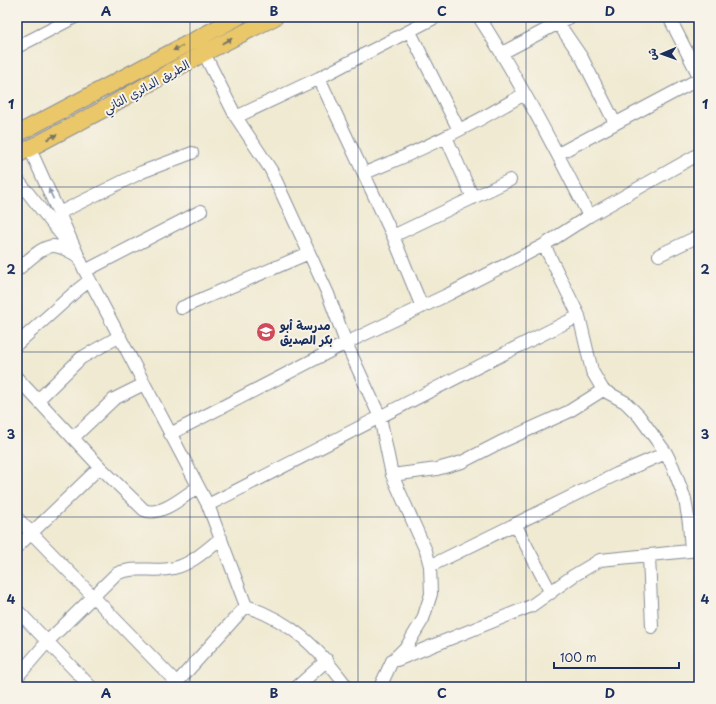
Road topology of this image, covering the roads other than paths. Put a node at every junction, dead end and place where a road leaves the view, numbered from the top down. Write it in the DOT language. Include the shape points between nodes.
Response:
graph roads {
  1 [pos="76,17"];
  2 [pos="238,17"];
  3 [pos="275,17"];
  4 [pos="436,17"];
  5 [pos="479,17"];
  6 [pos="570,17"];
  7 [pos="669,17"];
  8 [pos="53,22"];
  9 [pos="558,23"];
  10 [pos="410,32"];
  11 [pos="17,46"];
  12 [pos="204,52"];
  13 [pos="502,53"];
  14 [pos="699,77"];
  15 [pos="319,78"];
  16 [pos="524,94"];
  17 [pos="236,117"];
  18 [pos="615,123"];
  19 [pos="18,129"];
  20 [pos="459,130"];
  21 [pos="446,137"];
  22 [pos="23,152"];
  23 [pos="192,153"];
  24 [pos="558,154"];
  25 [pos="699,154"];
  26 [pos="365,173"];
  27 [pos="17,179"];
  28 [pos="510,180"];
  29 [pos="473,198"];
  30 [pos="201,211"];
  31 [pos="59,213"];
  32 [pos="589,216"];
  33 [pos="393,236"];
  34 [pos="699,236"];
  35 [pos="544,245"];
  36 [pos="309,253"];
  37 [pos="78,255"];
  38 [pos="659,255"];
  39 [pos="17,270"];
  40 [pos="88,275"];
  41 [pos="422,307"];
  42 [pos="181,308"];
  43 [pos="579,316"];
  44 [pos="120,336"];
  45 [pos="346,343"];
  46 [pos="17,344"];
  47 [pos="17,378"];
  48 [pos="144,384"];
  49 [pos="603,390"];
  50 [pos="38,400"];
  51 [pos="380,417"];
  52 [pos="170,434"];
  53 [pos="73,438"];
  54 [pos="666,453"];
  55 [pos="100,467"];
  56 [pos="392,475"];
  57 [pos="198,487"];
  58 [pos="208,505"];
  59 [pos="17,518"];
  60 [pos="515,524"];
  61 [pos="31,532"];
  62 [pos="221,538"];
  63 [pos="17,547"];
  64 [pos="695,551"];
  65 [pos="648,556"];
  66 [pos="430,566"];
  67 [pos="551,593"];
  68 [pos="93,597"];
  69 [pos="246,606"];
  70 [pos="17,610"];
  71 [pos="652,627"];
  72 [pos="48,641"];
  73 [pos="327,660"];
  74 [pos="392,662"];
  75 [pos="17,677"];
  76 [pos="175,685"];
  77 [pos="91,687"];
  78 [pos="297,687"];
  79 [pos="347,687"];
  80 [pos="380,687"];
  1 -- 8 [label="street"];
  2 -- 19 [label="main road, الطريق الدائري الثاني, one-way"];
  12 -- 3 [label="main road, الطريق الدائري الثاني, one-way"];
  4 -- 10 [label="street"];
  5 -- 13 [label="street"];
  6 -- 9 [label="street"];
  7 -- 14 [label="street"];
  8 -- 11 [label="street"];
  9 -- 13 [label="street"];
  9 -- 18 [label="street" via="582,58"];
  10 -- 15 [label="street"];
  10 -- 20 [label="street"];
  12 -- 17 [label="street"];
  22 -- 12 [label="main road, الطريق الدائري الثاني, one-way"];
  13 -- 16 [label="street"];
  14 -- 18 [label="street"];
  15 -- 17 [label="street"];
  15 -- 26 [label="street"];
  16 -- 20 [label="street"];
  16 -- 24 [label="street"];
  17 -- 36 [label="street" via="271,170"];
  18 -- 24 [label="street"];
  19 -- 22 [label="main road"];
  20 -- 21 [label="street"];
  21 -- 26 [label="street"];
  21 -- 29 [label="street"];
  31 -- 22 [label="street, one-way"];
  23 -- 31 [label="street" via="142,172"];
  24 -- 32 [label="street"];
  25 -- 32 [label="street"];
  26 -- 33 [label="street"];
  27 -- 37 [label="street"];
  28 -- 29 [label="street"];
  29 -- 33 [label="street"];
  30 -- 40 [label="street"];
  31 -- 37 [label="street"];
  32 -- 35 [label="street"];
  33 -- 41 [label="street"];
  34 -- 38 [label="street"];
  35 -- 41 [label="street"];
  35 -- 43 [label="street"];
  36 -- 42 [label="street"];
  36 -- 45 [label="street"];
  37 -- 39 [label="street" via="51,246"];
  37 -- 40 [label="street"];
  40 -- 44 [label="street"];
  40 -- 46 [label="street" via="74,292"];
  41 -- 45 [label="street"];
  43 -- 49 [label="street" via="592,371"];
  43 -- 51 [label="street"];
  44 -- 48 [label="street"];
  44 -- 50 [label="street" via="81,358"];
  45 -- 51 [label="street"];
  45 -- 52 [label="street"];
  47 -- 50 [label="street"];
  48 -- 52 [label="street"];
  48 -- 53 [label="street" via="114,399"];
  49 -- 54 [label="street" via="625,402 639,416"];
  49 -- 56 [label="street" via="568,412 462,462 437,469"];
  50 -- 53 [label="street"];
  51 -- 56 [label="street"];
  51 -- 58 [label="street"];
  52 -- 57 [label="street"];
  53 -- 55 [label="street"];
  54 -- 60 [label="street"];
  54 -- 64 [label="street" via="685,499"];
  55 -- 57 [label="street" via="149,512 163,509"];
  55 -- 61 [label="street"];
  56 -- 66 [label="street" via="426,551"];
  57 -- 58 [label="street"];
  58 -- 62 [label="street"];
  59 -- 61 [label="street"];
  60 -- 66 [label="street"];
  60 -- 67 [label="street"];
  61 -- 63 [label="street"];
  61 -- 68 [label="street"];
  62 -- 68 [label="street" via="186,564 173,568 126,570 116,574"];
  62 -- 69 [label="street"];
  64 -- 65 [label="street"];
  65 -- 67 [label="street" via="600,560"];
  65 -- 71 [label="street"];
  66 -- 74 [label="street" via="431,594 423,619 407,646"];
  67 -- 74 [label="street" via="516,613"];
  68 -- 72 [label="street"];
  68 -- 76 [label="street"];
  69 -- 73 [label="street" via="270,615 293,629"];
  69 -- 76 [label="street"];
  70 -- 72 [label="street"];
  72 -- 75 [label="street"];
  72 -- 77 [label="street"];
  73 -- 78 [label="street"];
  73 -- 79 [label="street"];
  74 -- 80 [label="street"];
}
